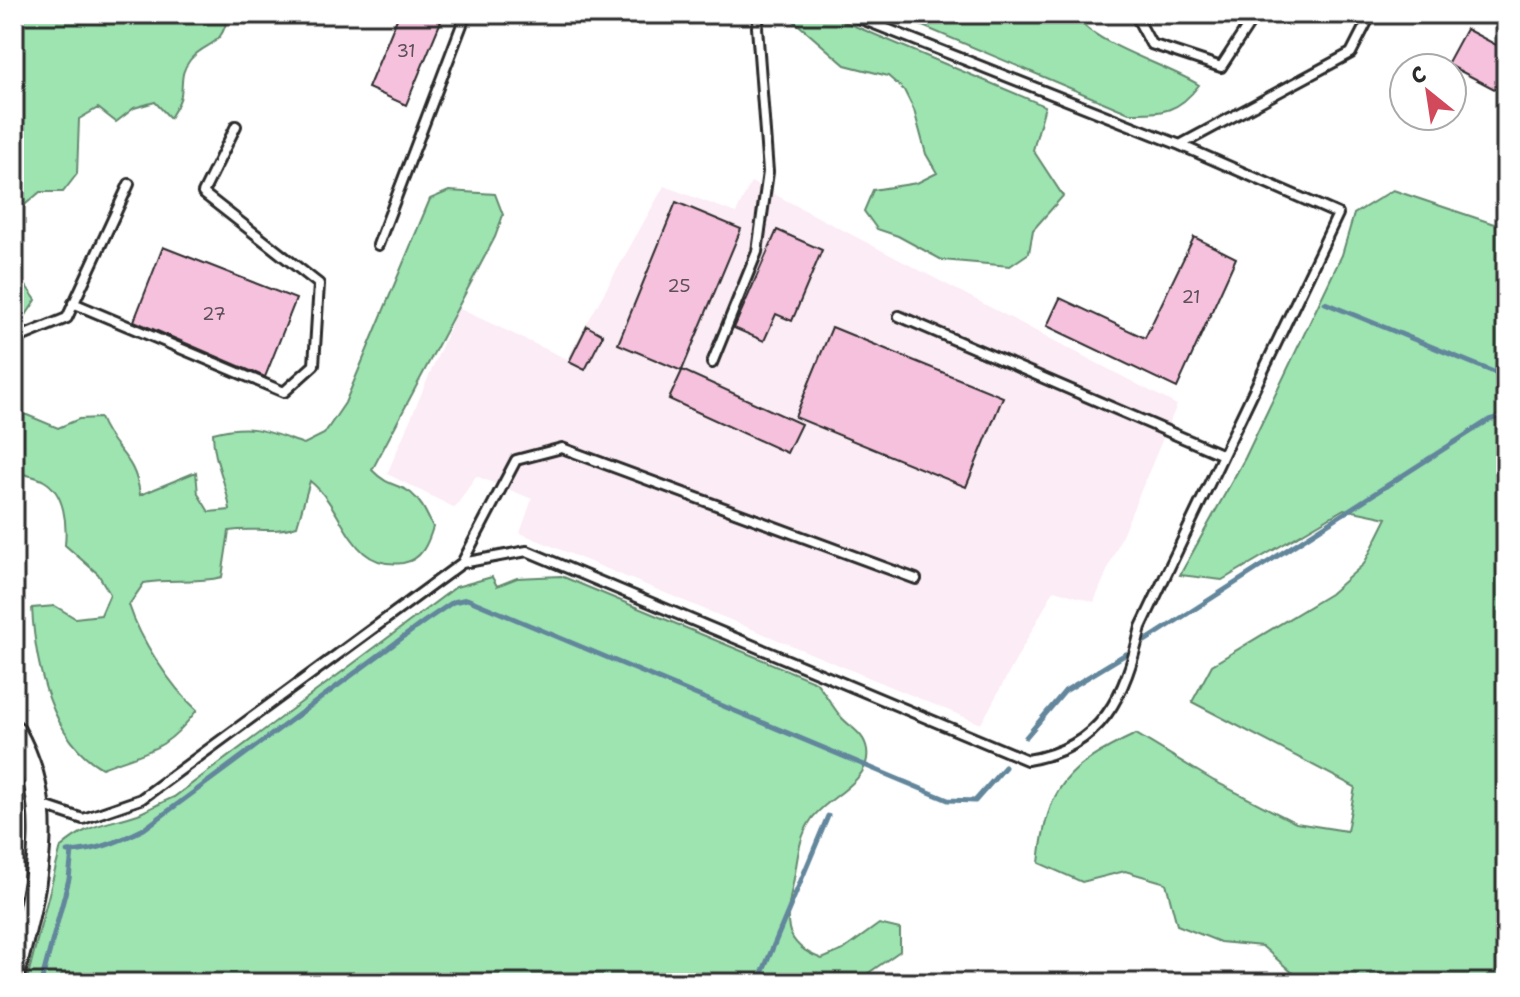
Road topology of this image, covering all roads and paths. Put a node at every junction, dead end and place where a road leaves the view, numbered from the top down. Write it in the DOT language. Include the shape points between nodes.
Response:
graph roads {
  1 [pos="466,14"];
  2 [pos="760,14"];
  3 [pos="849,14"];
  4 [pos="1135,14"];
  5 [pos="1252,14"];
  6 [pos="1371,14"];
  7 [pos="236,126"];
  8 [pos="1180,145"];
  9 [pos="129,184"];
  10 [pos="378,245"];
  11 [pos="73,303"];
  12 [pos="899,316"];
  13 [pos="14,335"];
  14 [pos="712,363"];
  15 [pos="1223,455"];
  16 [pos="462,563"];
  17 [pos="916,579"];
  18 [pos="14,731"];
  19 [pos="41,805"];
  20 [pos="14,973"];
  1 -- 10 [label="lane"];
  2 -- 14 [label="lane" via="768,172 759,239"];
  3 -- 8 [label="lane"];
  4 -- 5 [label="lane" via="1151,44 1221,67"];
  6 -- 8 [label="lane" via="1351,53"];
  7 -- 11 [label="lane" via="203,193 319,284 314,365 284,392"];
  8 -- 15 [label="lane" via="1338,214"];
  9 -- 11 [label="lane"];
  11 -- 13 [label="lane" via="67,318"];
  12 -- 15 [label="lane"];
  15 -- 16 [label="lane" via="1141,627 1119,698 1071,748 1027,760 527,551"];
  16 -- 17 [label="lane" via="516,460 562,448"];
  16 -- 19 [label="lane" via="141,799 83,819"];
  18 -- 19 [label="street"];
  19 -- 20 [label="street" via="37,885"];
}
